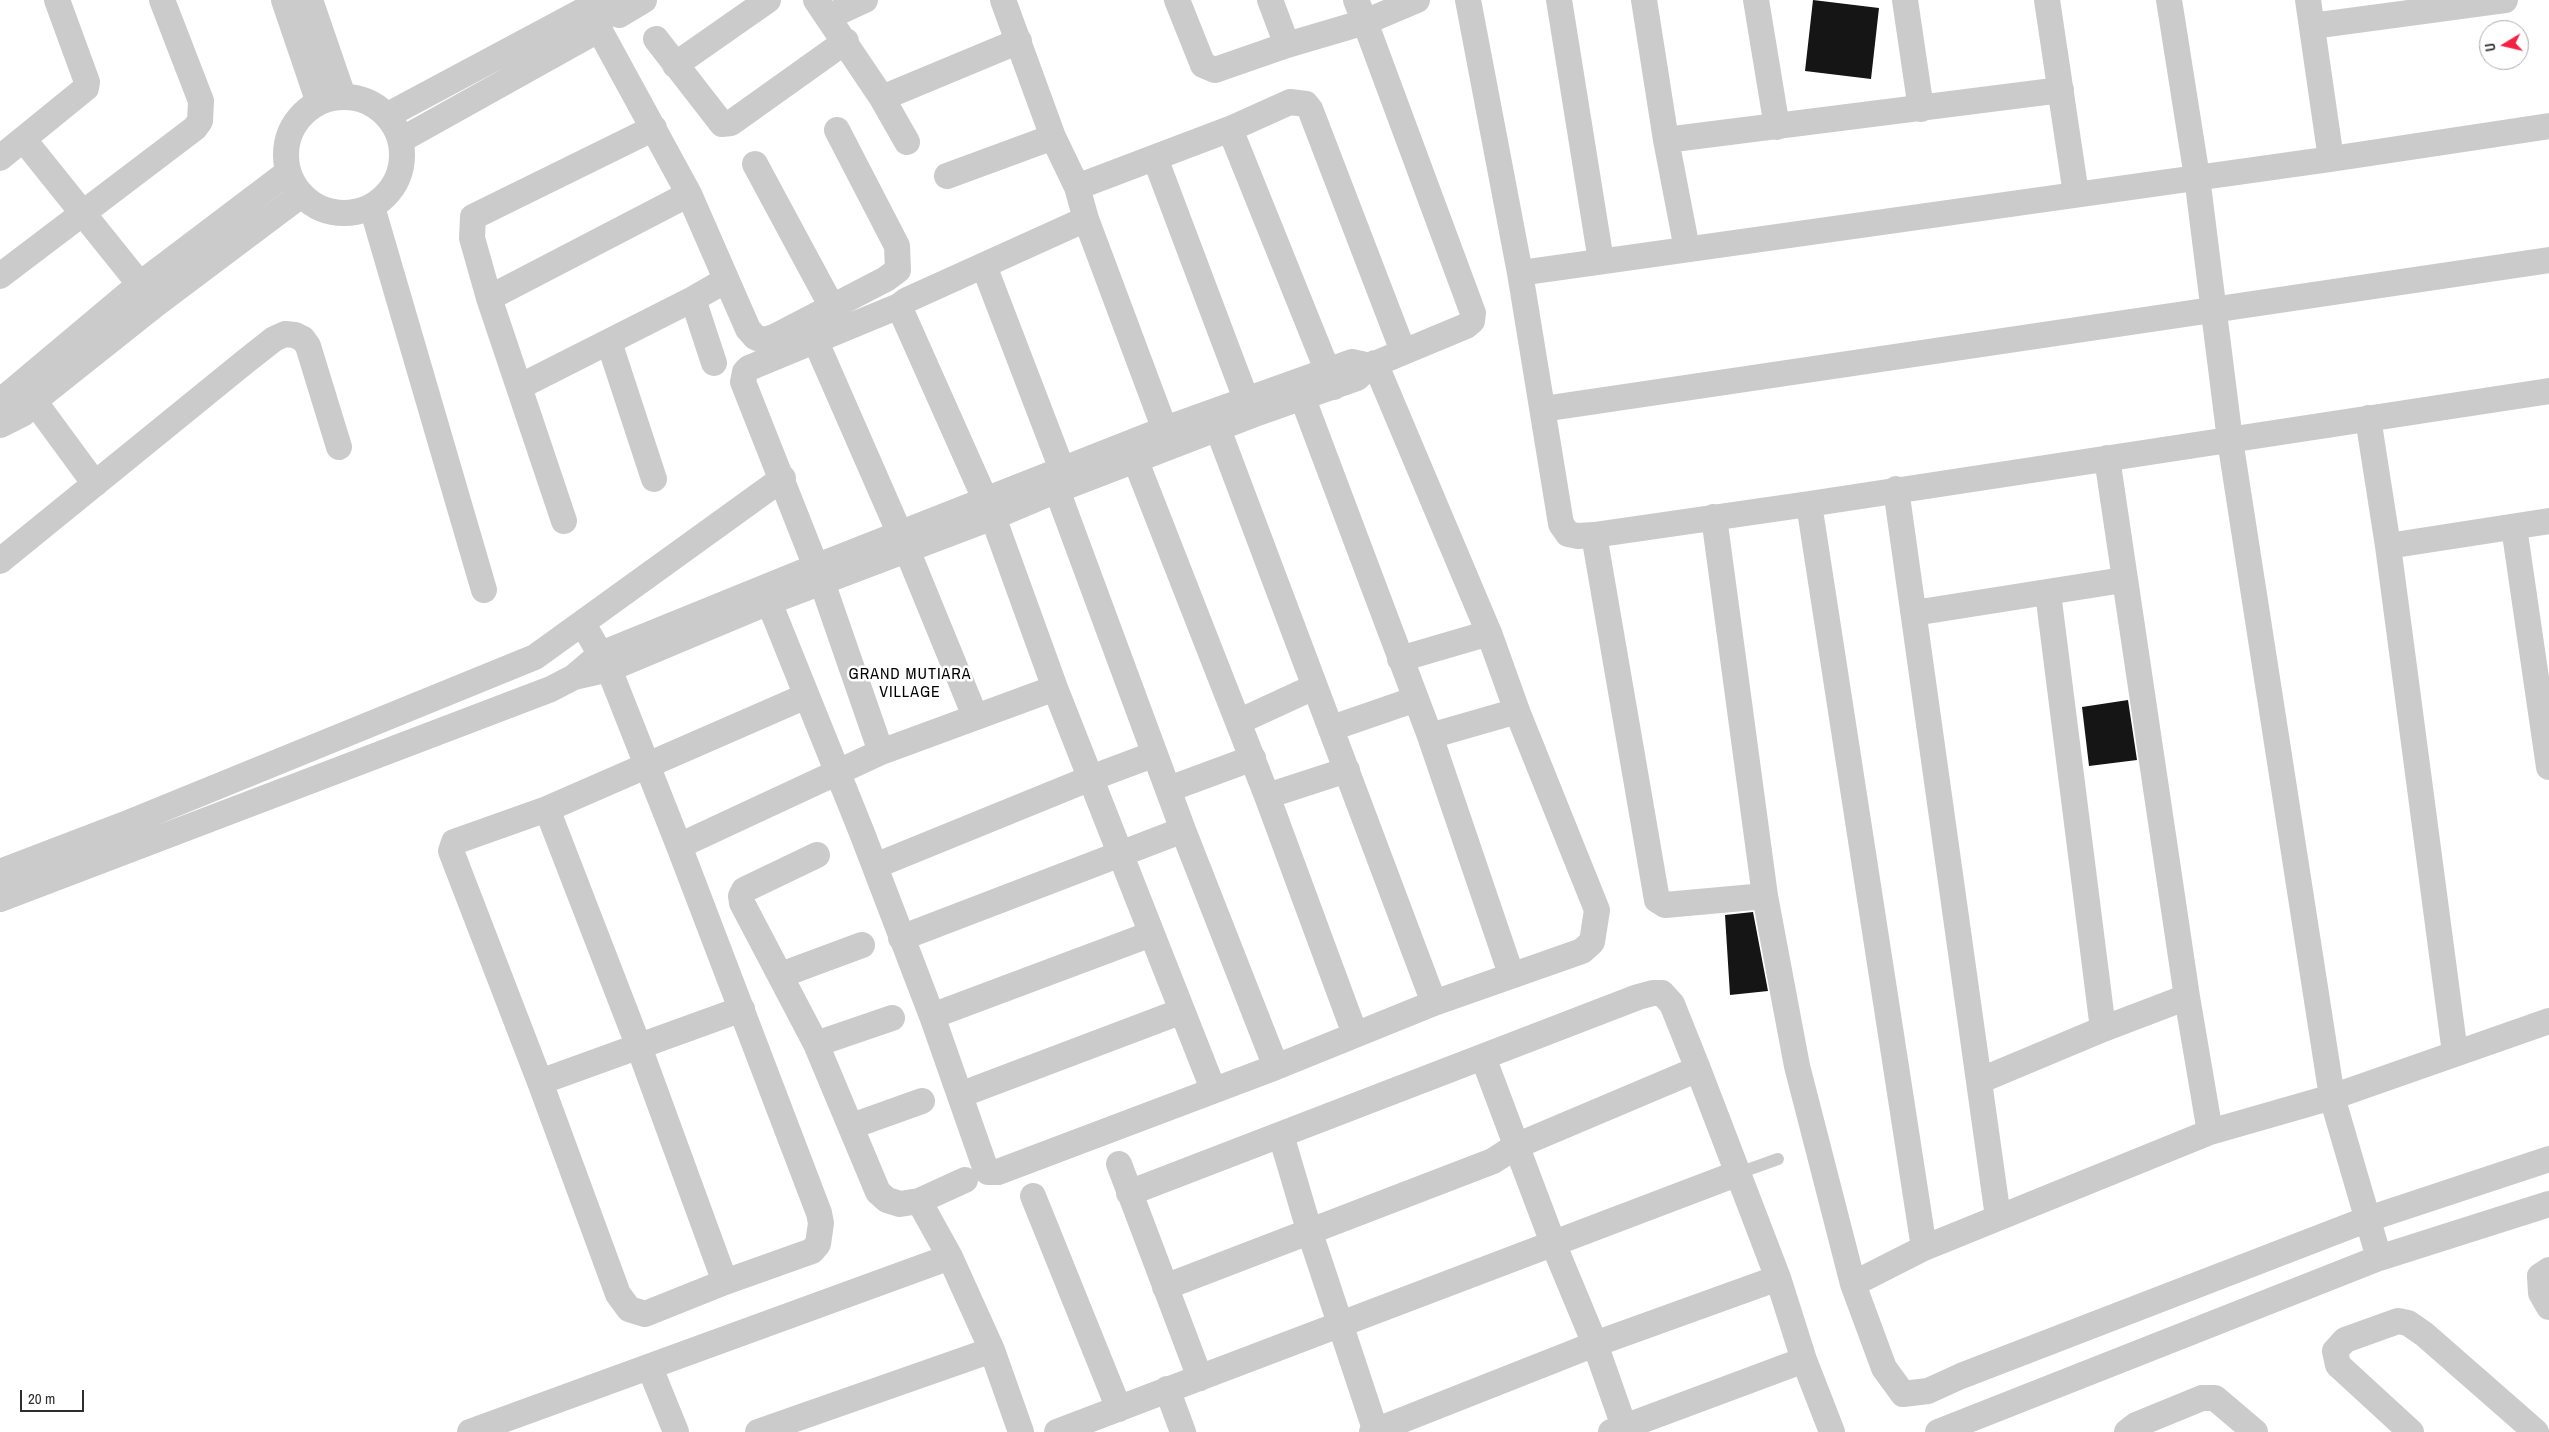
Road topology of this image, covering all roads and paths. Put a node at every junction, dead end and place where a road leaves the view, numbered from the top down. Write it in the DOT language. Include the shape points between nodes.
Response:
graph roads {
  1 [pos="57,0"];
  2 [pos="162,0"];
  3 [pos="284,0"];
  4 [pos="310,0"];
  5 [pos="644,0"];
  6 [pos="768,0"];
  7 [pos="865,0"];
  8 [pos="1003,0"];
  9 [pos="1177,0"];
  10 [pos="1270,0"];
  11 [pos="1417,0"];
  12 [pos="1468,0"];
  13 [pos="1559,0"];
  14 [pos="1644,0"];
  15 [pos="1756,0"];
  16 [pos="1905,0"];
  17 [pos="2047,0"];
  18 [pos="2169,0"];
  19 [pos="2308,0"];
  20 [pos="2505,0"];
  21 [pos="2417,6"];
  22 [pos="599,9"];
  23 [pos="822,9"];
  24 [pos="1360,11"];
  25 [pos="2312,26"];
  26 [pos="656,39"];
  27 [pos="846,41"];
  28 [pos="1019,41"];
  29 [pos="1287,45"];
  30 [pos="675,64"];
  31 [pos="2061,90"];
  32 [pos="330,98"];
  33 [pos="882,98"];
  34 [pos="1921,109"];
  35 [pos="388,115"];
  36 [pos="1777,126"];
  37 [pos="2549,126"];
  38 [pos="654,128"];
  39 [pos="1230,129"];
  40 [pos="837,130"];
  41 [pos="1053,137"];
  42 [pos="24,140"];
  43 [pos="402,140"];
  44 [pos="1666,140"];
  45 [pos="906,142"];
  46 [pos="0,158"];
  47 [pos="1155,158"];
  48 [pos="2331,159"];
  49 [pos="755,164"];
  50 [pos="288,172"];
  51 [pos="947,176"];
  52 [pos="2197,177"];
  53 [pos="1077,187"];
  54 [pos="689,194"];
  55 [pos="2076,194"];
  56 [pos="301,195"];
  57 [pos="372,207"];
  58 [pos="83,212"];
  59 [pos="1086,219"];
  60 [pos="1687,250"];
  61 [pos="2549,260"];
  62 [pos="1601,261"];
  63 [pos="984,266"];
  64 [pos="1520,273"];
  65 [pos="0,276"];
  66 [pos="726,280"];
  67 [pos="140,284"];
  68 [pos="490,298"];
  69 [pos="693,299"];
  70 [pos="156,304"];
  71 [pos="899,306"];
  72 [pos="832,308"];
  73 [pos="2215,310"];
  74 [pos="609,342"];
  75 [pos="816,342"];
  76 [pos="1403,351"];
  77 [pos="714,363"];
  78 [pos="1373,364"];
  79 [pos="1331,379"];
  80 [pos="519,387"];
  81 [pos="2549,390"];
  82 [pos="1303,399"];
  83 [pos="34,401"];
  84 [pos="0,408"];
  85 [pos="1249,408"];
  86 [pos="1543,409"];
  87 [pos="2368,418"];
  88 [pos="0,425"];
  89 [pos="1218,429"];
  90 [pos="1169,438"];
  91 [pos="2230,440"];
  92 [pos="338,447"];
  93 [pos="2106,458"];
  94 [pos="1135,459"];
  95 [pos="783,478"];
  96 [pos="654,479"];
  97 [pos="1062,482"];
  98 [pos="95,484"];
  99 [pos="1896,489"];
  100 [pos="1809,504"];
  101 [pos="989,509"];
  102 [pos="1714,517"];
  103 [pos="564,521"];
  104 [pos="2549,521"];
  105 [pos="2514,527"];
  106 [pos="1594,534"];
  107 [pos="903,543"];
  108 [pos="2388,546"];
  109 [pos="0,561"];
  110 [pos="818,574"];
  111 [pos="2123,580"];
  112 [pos="484,590"];
  113 [pos="2048,593"];
  114 [pos="769,602"];
  115 [pos="1914,613"];
  116 [pos="584,624"];
  117 [pos="1489,633"];
  118 [pos="535,657"];
  119 [pos="1400,660"];
  120 [pos="605,662"];
  121 [pos="1314,687"];
  122 [pos="1055,688"];
  123 [pos="551,689"];
  124 [pos="806,696"];
  125 [pos="1416,699"];
  126 [pos="1517,711"];
  127 [pos="975,716"];
  128 [pos="1238,722"];
  129 [pos="1332,728"];
  130 [pos="1430,736"];
  131 [pos="881,752"];
  132 [pos="1155,754"];
  133 [pos="1253,758"];
  134 [pos="647,766"];
  135 [pos="2549,767"];
  136 [pos="1347,770"];
  137 [pos="838,772"];
  138 [pos="1091,778"];
  139 [pos="1169,789"];
  140 [pos="1267,796"];
  141 [pos="547,809"];
  142 [pos="1184,830"];
  143 [pos="128,837"];
  144 [pos="679,846"];
  145 [pos="1121,854"];
  146 [pos="817,855"];
  147 [pos="875,866"];
  148 [pos="0,872"];
  149 [pos="1765,896"];
  150 [pos="0,899"];
  151 [pos="1152,934"];
  152 [pos="901,938"];
  153 [pos="862,945"];
  154 [pos="1511,974"];
  155 [pos="781,976"];
  156 [pos="2187,997"];
  157 [pos="1434,1003"];
  158 [pos="742,1009"];
  159 [pos="1182,1011"];
  160 [pos="932,1016"];
  161 [pos="892,1018"];
  162 [pos="2549,1021"];
  163 [pos="2103,1028"];
  164 [pos="1355,1034"];
  165 [pos="816,1044"];
  166 [pos="639,1047"];
  167 [pos="2455,1053"];
  168 [pos="1483,1056"];
  169 [pos="1276,1067"];
  170 [pos="1698,1069"];
  171 [pos="1979,1081"];
  172 [pos="540,1082"];
  173 [pos="1213,1089"];
  174 [pos="960,1095"];
  175 [pos="2332,1097"];
  176 [pos="922,1101"];
  177 [pos="852,1126"];
  178 [pos="2210,1132"];
  179 [pos="1281,1135"];
  180 [pos="1516,1146"];
  181 [pos="1778,1159"];
  182 [pos="2549,1159"];
  183 [pos="1119,1164"];
  184 [pos="1736,1174"];
  185 [pos="965,1180"];
  186 [pos="1130,1193"];
  187 [pos="1034,1196"];
  188 [pos="919,1201"];
  189 [pos="2549,1204"];
  190 [pos="1998,1218"];
  191 [pos="2368,1219"];
  192 [pos="1310,1233"];
  193 [pos="1553,1243"];
  194 [pos="1924,1248"];
  195 [pos="950,1257"];
  196 [pos="2379,1258"];
  197 [pos="2549,1270"];
  198 [pos="1778,1278"];
  199 [pos="725,1282"];
  200 [pos="1853,1284"];
  201 [pos="1165,1287"];
  202 [pos="2549,1307"];
  203 [pos="1340,1323"];
  204 [pos="1595,1344"];
  205 [pos="992,1350"];
  206 [pos="1804,1360"];
  207 [pos="650,1368"];
  208 [pos="1200,1378"];
  209 [pos="1167,1389"];
  210 [pos="1928,1391"];
  211 [pos="1119,1409"];
  212 [pos="1621,1430"];
  213 [pos="470,1432"];
  214 [pos="676,1432"];
  215 [pos="758,1432"];
  216 [pos="1021,1432"];
  217 [pos="1057,1432"];
  218 [pos="1183,1432"];
  219 [pos="1375,1432"];
  220 [pos="1832,1432"];
  221 [pos="1939,1432"];
  222 [pos="2127,1432"];
  223 [pos="2255,1432"];
  224 [pos="2411,1432"];
  225 [pos="2536,1432"];
  1 -- 42 [label="street" via="87,82 86,88"];
  2 -- 58 [label="street" via="201,101 200,121"];
  3 -- 32 [label="street"];
  4 -- 32 [label="street"];
  5 -- 22 [label="street" via="619,15"];
  6 -- 30 [label="street"];
  7 -- 23 [label="street"];
  8 -- 28 [label="street"];
  9 -- 29 [label="street" via="1203,65 1215,70"];
  10 -- 29 [label="street"];
  11 -- 24 [label="street"];
  12 -- 64 [label="street"];
  13 -- 62 [label="street"];
  14 -- 44 [label="street"];
  15 -- 36 [label="street"];
  16 -- 34 [label="street"];
  17 -- 31 [label="street"];
  18 -- 52 [label="street"];
  19 -- 25 [label="street"];
  20 -- 21 [label="street"];
  21 -- 25 [label="street"];
  22 -- 35 [label="street"];
  22 -- 38 [label="street"];
  22 -- 43 [label="street"];
  23 -- 27 [label="street"];
  24 -- 29 [label="street"];
  24 -- 76 [label="street" via="1473,313 1472,321 1466,326"];
  25 -- 48 [label="street"];
  26 -- 30 [label="street"];
  27 -- 30 [label="street" via="727,124 719,122"];
  27 -- 33 [label="street"];
  28 -- 33 [label="street"];
  28 -- 41 [label="street"];
  31 -- 34 [label="street"];
  31 -- 55 [label="street"];
  32 -- 35 [label="street" via="365,99"];
  32 -- 50 [label="street" via="295,122 286,146"];
  33 -- 45 [label="street"];
  34 -- 36 [label="street"];
  35 -- 43 [label="street"];
  36 -- 44 [label="street"];
  37 -- 48 [label="street"];
  38 -- 54 [label="street"];
  38 -- 68 [label="street" via="473,217 472,238"];
  39 -- 47 [label="street"];
  39 -- 76 [label="street" via="1290,102 1306,104 1310,109"];
  39 -- 79 [label="street"];
  40 -- 72 [label="street" via="898,246 900,259 898,270 886,280"];
  41 -- 51 [label="street"];
  41 -- 53 [label="street"];
  42 -- 46 [label="street"];
  42 -- 58 [label="street"];
  43 -- 57 [label="street" via="403,160 398,179 388,195"];
  44 -- 60 [label="street"];
  47 -- 53 [label="street"];
  47 -- 85 [label="street"];
  48 -- 52 [label="street"];
  49 -- 72 [label="street"];
  50 -- 56 [label="street"];
  50 -- 67 [label="street"];
  52 -- 55 [label="street"];
  52 -- 73 [label="street"];
  53 -- 59 [label="street"];
  54 -- 66 [label="street"];
  54 -- 68 [label="street"];
  55 -- 60 [label="street"];
  56 -- 57 [label="street" via="322,209 347,214"];
  56 -- 70 [label="street"];
  57 -- 112 [label="street"];
  58 -- 65 [label="street"];
  58 -- 67 [label="street"];
  59 -- 63 [label="street"];
  59 -- 90 [label="street"];
  60 -- 62 [label="street"];
  61 -- 73 [label="street"];
  62 -- 64 [label="street"];
  63 -- 71 [label="street"];
  63 -- 97 [label="street"];
  64 -- 86 [label="street"];
  66 -- 69 [label="street"];
  66 -- 72 [label="street" via="748,329 763,340"];
  67 -- 70 [label="street"];
  67 -- 84 [label="street" via="9,394"];
  68 -- 80 [label="street"];
  69 -- 74 [label="street"];
  69 -- 77 [label="street"];
  70 -- 83 [label="street"];
  71 -- 75 [label="street"];
  71 -- 101 [label="street"];
  73 -- 86 [label="street"];
  73 -- 91 [label="street"];
  74 -- 80 [label="street"];
  74 -- 96 [label="street"];
  75 -- 95 [label="street" via="749,368 743,377"];
  75 -- 107 [label="street"];
  76 -- 78 [label="street"];
  78 -- 79 [label="street" via="1357,378"];
  78 -- 117 [label="street"];
  79 -- 82 [label="street"];
  79 -- 85 [label="street"];
  80 -- 103 [label="street"];
  81 -- 87 [label="street"];
  82 -- 85 [label="street"];
  82 -- 119 [label="street"];
  83 -- 88 [label="street" via="24,413"];
  83 -- 98 [label="street"];
  85 -- 89 [label="street"];
  85 -- 90 [label="street"];
  86 -- 106 [label="street" via="1562,524 1568,534"];
  87 -- 91 [label="street"];
  87 -- 108 [label="street"];
  89 -- 90 [label="street"];
  89 -- 121 [label="street"];
  90 -- 94 [label="street"];
  90 -- 97 [label="street"];
  91 -- 93 [label="street"];
  91 -- 175 [label="street"];
  92 -- 98 [label="street" via="308,346 295,334 285,334 274,339"];
  93 -- 99 [label="street"];
  93 -- 111 [label="street"];
  94 -- 97 [label="street"];
  94 -- 128 [label="street"];
  95 -- 110 [label="street"];
  95 -- 116 [label="street"];
  97 -- 101 [label="street"];
  97 -- 132 [label="street"];
  98 -- 109 [label="street"];
  99 -- 100 [label="street"];
  99 -- 115 [label="street"];
  100 -- 102 [label="street"];
  100 -- 194 [label="street"];
  101 -- 107 [label="street"];
  101 -- 122 [label="street"];
  102 -- 106 [label="street"];
  102 -- 149 [label="street"];
  104 -- 105 [label="street"];
  105 -- 108 [label="street"];
  105 -- 135 [label="street"];
  106 -- 149 [label="street" via="1657,900 1665,905"];
  107 -- 110 [label="street"];
  107 -- 127 [label="street"];
  108 -- 167 [label="street"];
  110 -- 114 [label="street"];
  110 -- 120 [label="street"];
  110 -- 131 [label="street"];
  111 -- 113 [label="street"];
  111 -- 156 [label="street"];
  113 -- 115 [label="street"];
  113 -- 163 [label="street"];
  114 -- 120 [label="street"];
  114 -- 124 [label="street"];
  115 -- 171 [label="street"];
  116 -- 118 [label="street"];
  116 -- 120 [label="street"];
  117 -- 119 [label="street"];
  117 -- 126 [label="street"];
  118 -- 123 [label="street"];
  118 -- 143 [label="street"];
  119 -- 125 [label="street"];
  120 -- 123 [label="street"];
  120 -- 134 [label="street"];
  121 -- 128 [label="street"];
  121 -- 129 [label="street"];
  122 -- 127 [label="street"];
  122 -- 138 [label="street"];
  123 -- 143 [label="street"];
  124 -- 134 [label="street"];
  124 -- 137 [label="street"];
  125 -- 129 [label="street"];
  125 -- 130 [label="street"];
  126 -- 130 [label="street"];
  126 -- 154 [label="street" via="1597,910 1592,942 1582,951"];
  127 -- 131 [label="street"];
  128 -- 133 [label="street"];
  129 -- 136 [label="street"];
  130 -- 154 [label="street"];
  131 -- 137 [label="street"];
  132 -- 138 [label="street"];
  132 -- 139 [label="street"];
  133 -- 139 [label="street"];
  133 -- 140 [label="street"];
  134 -- 141 [label="street"];
  134 -- 144 [label="street"];
  136 -- 140 [label="street"];
  136 -- 157 [label="street"];
  137 -- 144 [label="street"];
  137 -- 147 [label="street"];
  138 -- 145 [label="street"];
  138 -- 147 [label="street"];
  139 -- 142 [label="street"];
  140 -- 164 [label="street"];
  141 -- 166 [label="street"];
  141 -- 172 [label="street" via="454,842 451,851"];
  142 -- 145 [label="street"];
  142 -- 169 [label="street"];
  143 -- 148 [label="street"];
  143 -- 150 [label="street"];
  144 -- 158 [label="street"];
  145 -- 151 [label="street"];
  145 -- 152 [label="street"];
  146 -- 155 [label="street" via="744,890 741,896"];
  147 -- 152 [label="street"];
  149 -- 200 [label="street" via="1797,1066"];
  151 -- 159 [label="street"];
  151 -- 160 [label="street"];
  152 -- 160 [label="street"];
  153 -- 155 [label="street"];
  154 -- 157 [label="street"];
  155 -- 165 [label="street"];
  156 -- 163 [label="street"];
  156 -- 178 [label="street"];
  157 -- 164 [label="street"];
  158 -- 166 [label="street"];
  158 -- 199 [label="street" via="821,1223 818,1244 812,1251"];
  159 -- 173 [label="street"];
  159 -- 174 [label="street"];
  160 -- 174 [label="street"];
  161 -- 165 [label="street"];
  162 -- 167 [label="street"];
  163 -- 171 [label="street"];
  164 -- 169 [label="street"];
  165 -- 177 [label="street"];
  166 -- 172 [label="street"];
  166 -- 199 [label="street"];
  167 -- 175 [label="street"];
  168 -- 170 [label="street" via="1638,997 1662,993 1672,1004"];
  168 -- 179 [label="street"];
  168 -- 180 [label="street"];
  169 -- 173 [label="street"];
  170 -- 180 [label="street"];
  170 -- 184 [label="street"];
  171 -- 190 [label="street"];
  172 -- 199 [label="street" via="618,1294 629,1309 645,1314"];
  173 -- 174 [label="street" via="993,1173 986,1170"];
  175 -- 178 [label="street"];
  175 -- 191 [label="street"];
  176 -- 177 [label="street"];
  177 -- 188 [label="street" via="878,1192 887,1200 900,1204"];
  178 -- 190 [label="street"];
  179 -- 186 [label="street"];
  179 -- 192 [label="street"];
  180 -- 192 [label="street" via="1493,1161"];
  180 -- 193 [label="street"];
  181 -- 184 [label="lane"];
  182 -- 191 [label="street"];
  183 -- 186 [label="street"];
  184 -- 193 [label="street"];
  184 -- 198 [label="street"];
  185 -- 188 [label="street"];
  186 -- 201 [label="street"];
  187 -- 211 [label="street"];
  188 -- 195 [label="street"];
  189 -- 196 [label="street"];
  190 -- 194 [label="street"];
  191 -- 196 [label="street"];
  191 -- 210 [label="street"];
  192 -- 201 [label="street"];
  192 -- 203 [label="street"];
  193 -- 203 [label="street"];
  193 -- 204 [label="street"];
  194 -- 200 [label="street"];
  195 -- 205 [label="street"];
  195 -- 207 [label="street"];
  196 -- 221 [label="street"];
  197 -- 202 [label="street" via="2540,1276 2541,1293"];
  198 -- 204 [label="street"];
  198 -- 206 [label="street"];
  200 -- 210 [label="street" via="1884,1368 1903,1394"];
  201 -- 208 [label="street"];
  203 -- 208 [label="street"];
  203 -- 219 [label="street"];
  204 -- 212 [label="street"];
  204 -- 219 [label="street"];
  205 -- 215 [label="street"];
  205 -- 216 [label="street"];
  206 -- 212 [label="street"];
  206 -- 220 [label="street"];
  207 -- 213 [label="street"];
  207 -- 214 [label="street"];
  208 -- 209 [label="street"];
  209 -- 211 [label="street"];
  209 -- 218 [label="street"];
  210 -- 221 [label="street"];
  211 -- 217 [label="street"];
  222 -- 223 [label="street" via="2136,1425 2202,1398 2215,1398"];
  224 -- 225 [label="street" via="2338,1365 2335,1351 2345,1340 2398,1321 2408,1323"];
}
